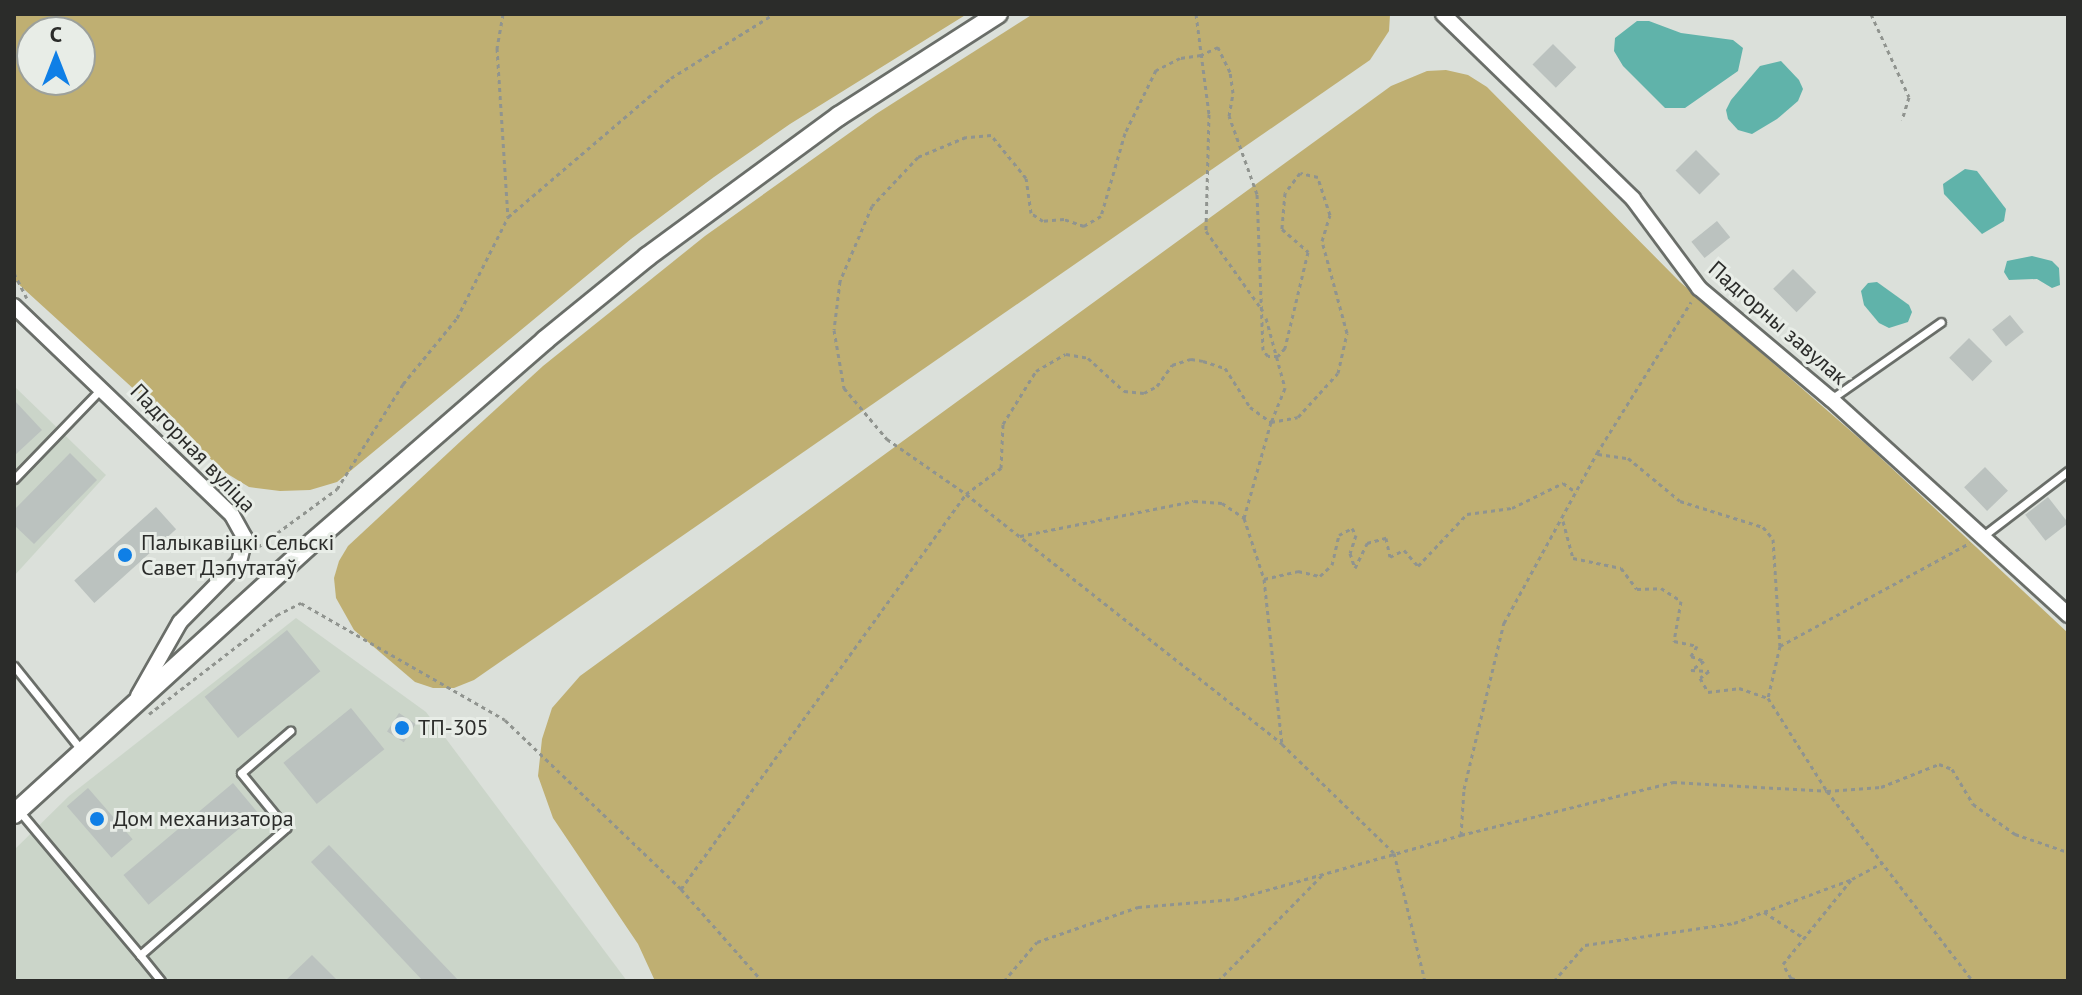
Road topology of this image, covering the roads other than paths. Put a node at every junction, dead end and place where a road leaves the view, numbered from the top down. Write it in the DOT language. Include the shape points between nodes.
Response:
graph roads {
  1 [pos="998,14"];
  2 [pos="1443,14"];
  3 [pos="14,306"];
  4 [pos="1941,322"];
  5 [pos="101,389"];
  6 [pos="1831,399"];
  7 [pos="2068,471"];
  8 [pos="14,479"];
  9 [pos="1983,536"];
  10 [pos="2068,615"];
  11 [pos="14,666"];
  12 [pos="130,711"];
  13 [pos="290,731"];
  14 [pos="84,752"];
  15 [pos="16,812"];
  16 [pos="140,955"];
  17 [pos="161,981"];
  1 -- 12 [label="street" via="826,125 647,257 313,542"];
  2 -- 6 [label="street, Падгорны завулак" via="1633,199 1699,288"];
  3 -- 5 [label="street, Падгорная вуліца"];
  4 -- 6 [label="lane"];
  5 -- 8 [label="lane"];
  5 -- 12 [label="street, Падгорная вуліца" via="232,515 245,538 239,562 180,622"];
  6 -- 9 [label="street, Падгорны завулак"];
  7 -- 9 [label="lane"];
  9 -- 10 [label="street, Падгорны завулак"];
  11 -- 14 [label="lane"];
  12 -- 14 [label="street"];
  13 -- 16 [label="lane" via="241,773 286,828"];
  14 -- 15 [label="street"];
  15 -- 16 [label="lane"];
  16 -- 17 [label="lane"];
}
